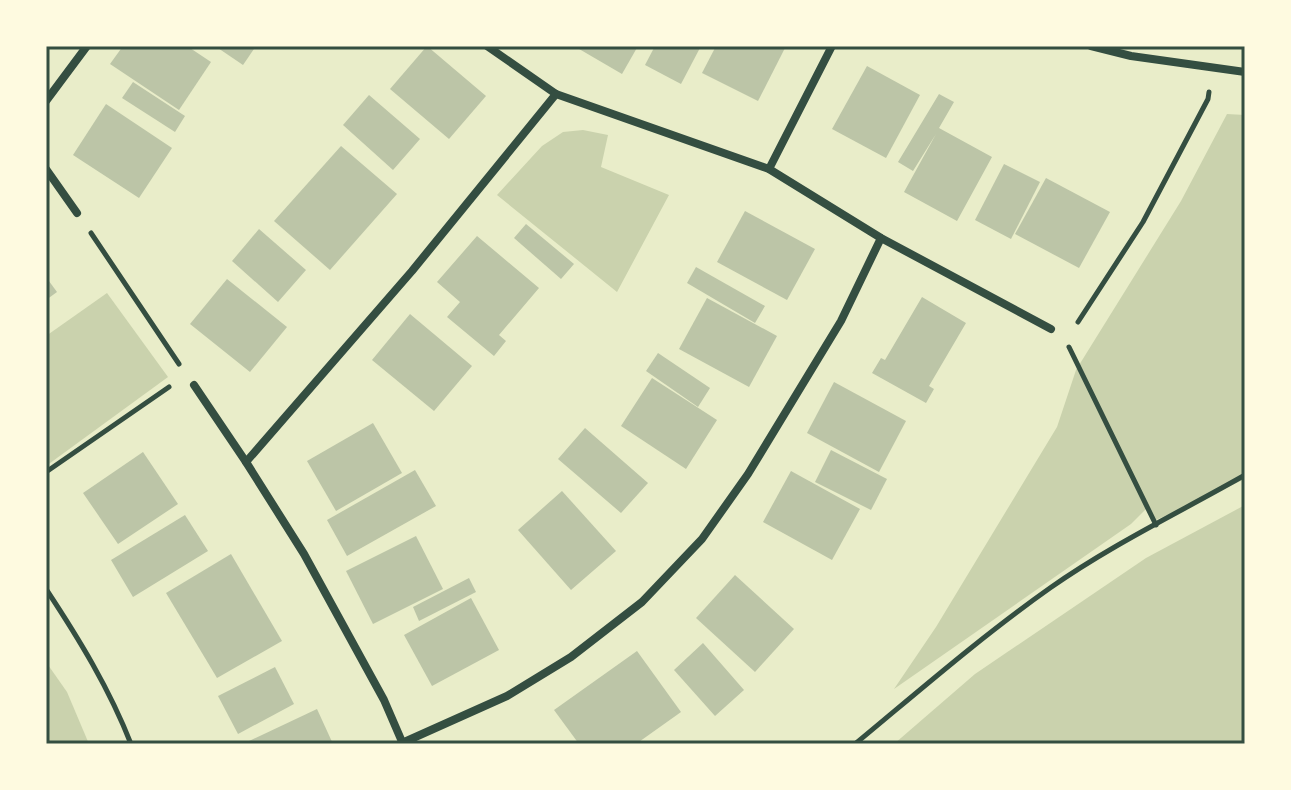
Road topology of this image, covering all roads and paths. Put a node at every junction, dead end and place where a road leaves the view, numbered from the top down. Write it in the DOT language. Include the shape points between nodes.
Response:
graph roads {
  1 [pos="87,46"];
  2 [pos="487,46"];
  3 [pos="832,46"];
  4 [pos="1091,46"];
  5 [pos="1213,67"];
  6 [pos="1245,72"];
  7 [pos="556,94"];
  8 [pos="46,101"];
  9 [pos="46,169"];
  10 [pos="769,169"];
  11 [pos="77,213"];
  12 [pos="881,238"];
  13 [pos="1051,329"];
  14 [pos="1067,338"];
  15 [pos="186,375"];
  16 [pos="194,385"];
  17 [pos="246,462"];
  18 [pos="46,472"];
  19 [pos="1245,475"];
  20 [pos="1156,525"];
  21 [pos="46,589"];
  22 [pos="131,744"];
  23 [pos="403,744"];
  24 [pos="855,744"];
  1 -- 8 [label="street"];
  2 -- 7 [label="street"];
  3 -- 10 [label="street"];
  4 -- 5 [label="street"];
  5 -- 6 [label="street"];
  5 -- 14 [label="path" via="1208,99 1143,222"];
  7 -- 10 [label="street"];
  7 -- 17 [label="street"];
  9 -- 11 [label="street"];
  10 -- 12 [label="street"];
  11 -- 15 [label="path"];
  12 -- 13 [label="street"];
  12 -- 23 [label="street" via="841,321 702,539 642,602 571,657 507,696"];
  13 -- 14 [label="path"];
  14 -- 20 [label="path"];
  15 -- 16 [label="path"];
  15 -- 18 [label="path"];
  16 -- 17 [label="street"];
  17 -- 23 [label="street" via="304,554"];
  19 -- 20 [label="path"];
  20 -- 24 [label="path" via="1052,586"];
  21 -- 22 [label="path" via="89,655"];
}
